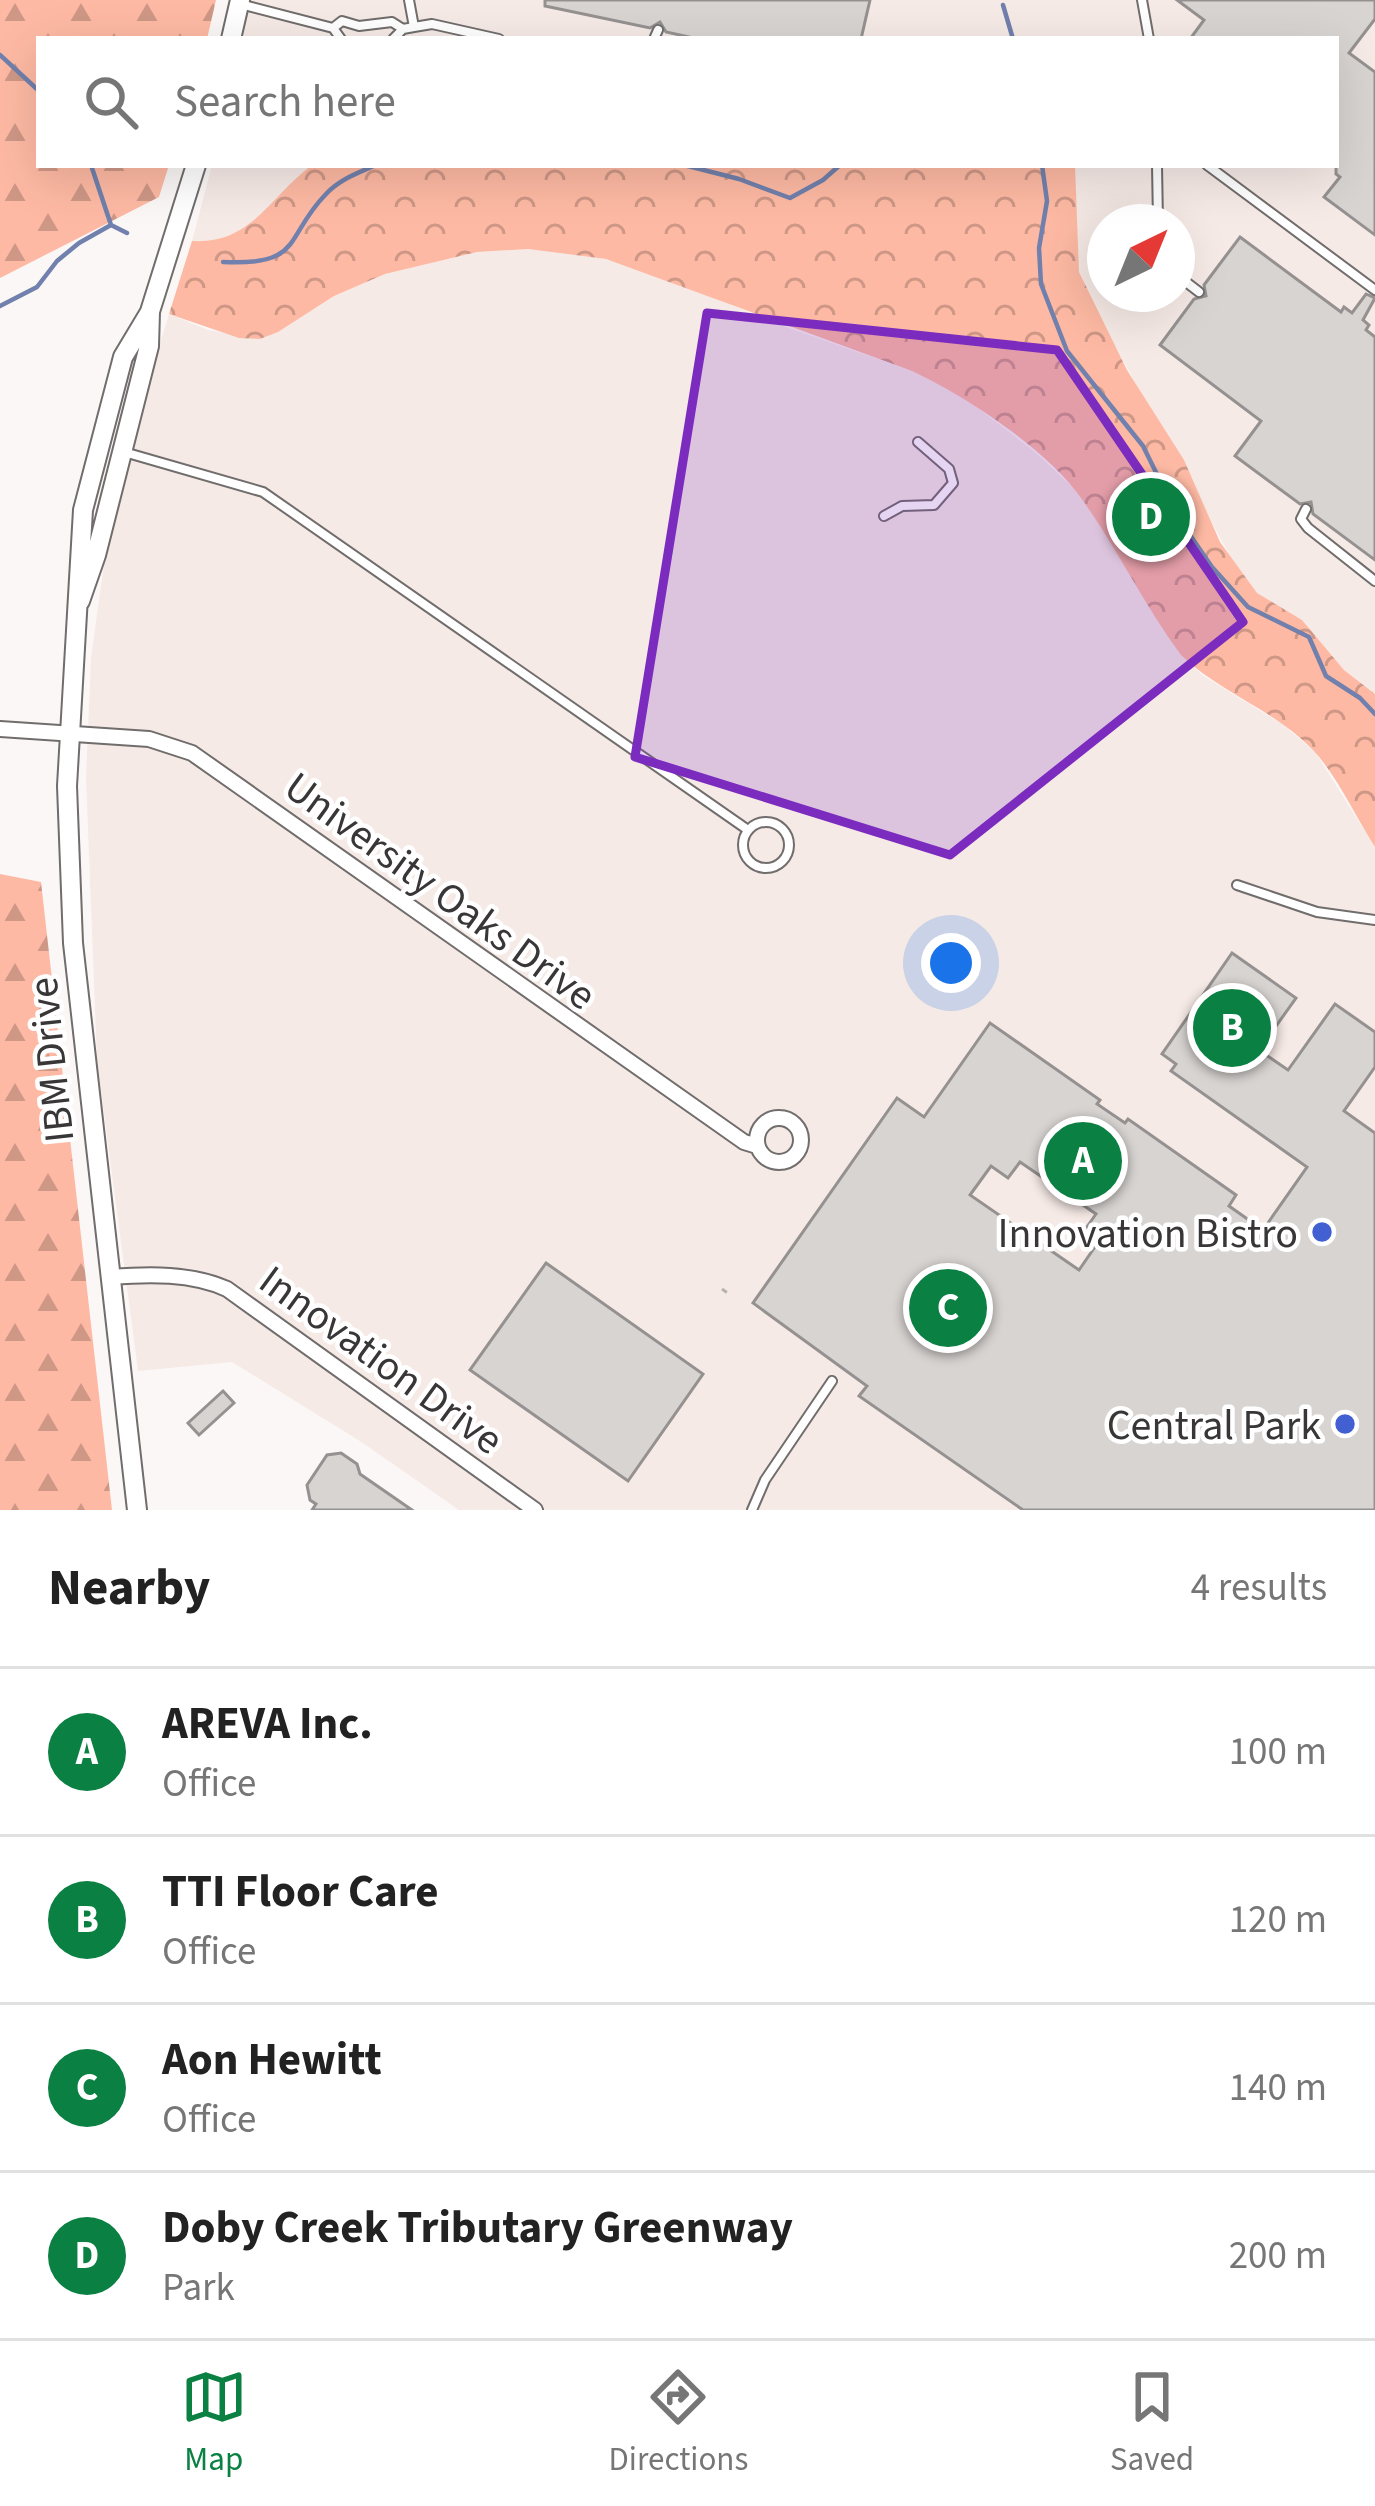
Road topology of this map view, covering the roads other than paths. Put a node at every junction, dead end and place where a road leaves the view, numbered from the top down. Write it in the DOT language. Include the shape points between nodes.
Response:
graph roads {
  1 [pos="409,0"];
  2 [pos="1142,0"];
  3 [pos="1153,0"];
  4 [pos="240,2"];
  5 [pos="1144,11"];
  6 [pos="333,28"];
  7 [pos="408,28"];
  8 [pos="232,36"];
  9 [pos="339,36"];
  10 [pos="397,36"];
  11 [pos="486,36"];
  12 [pos="1148,36"];
  13 [pos="195,168"];
  14 [pos="1157,168"];
  15 [pos="1211,168"];
  16 [pos="1158,204"];
  17 [pos="1195,289"];
  18 [pos="1375,290"];
  19 [pos="1199,292"];
  20 [pos="150,312"];
  21 [pos="918,442"];
  22 [pos="120,451"];
  23 [pos="1306,509"];
  24 [pos="884,516"];
  25 [pos="1375,581"];
  26 [pos="80,601"];
  27 [pos="0,729"];
  28 [pos="70,734"];
  29 [pos="748,830"];
  30 [pos="1237,885"];
  31 [pos="1375,920"];
  32 [pos="757,1146"];
  33 [pos="111,1277"];
  34 [pos="832,1381"];
  35 [pos="137,1510"];
  36 [pos="535,1510"];
  37 [pos="752,1510"];
  1 -- 7 [label="lane"];
  2 -- 5 [label="lane"];
  3 -- 5 [label="lane"];
  4 -- 6 [label="lane"];
  4 -- 8 [label="street"];
  5 -- 12 [label="lane"];
  6 -- 7 [label="lane" via="342,21"];
  6 -- 9 [label="lane"];
  7 -- 10 [label="lane"];
  7 -- 11 [label="lane" via="432,24"];
  13 -- 20 [label="street, IBM Drive"];
  14 -- 16 [label="lane"];
  15 -- 18 [label="lane"];
  17 -- 19 [label="lane"];
  20 -- 22 [label="street, IBM Drive" via="149,346"];
  20 -- 26 [label="street, IBM Drive" via="123,357 92,470"];
  21 -- 24 [label="lane" via="949,469 953,483 934,505"];
  22 -- 26 [label="street, IBM Drive"];
  22 -- 29 [label="lane" via="266,494"];
  23 -- 25 [label="lane" via="1308,529"];
  26 -- 28 [label="street, IBM Drive"];
  27 -- 28 [label="street, University Oaks Drive"];
  28 -- 32 [label="street, University Oaks Drive" via="160,740 192,753"];
  28 -- 33 [label="street, IBM Drive" via="73,943"];
  29 -- 29 [label="lane" via="744,851 752,863 781,862 788,841 781,827 767,821"];
  30 -- 31 [label="lane" via="1318,912"];
  33 -- 35 [label="street, IBM Drive"];
  33 -- 36 [label="street, Innovation Drive" via="157,1275 227,1289"];
  34 -- 37 [label="lane"];
}
